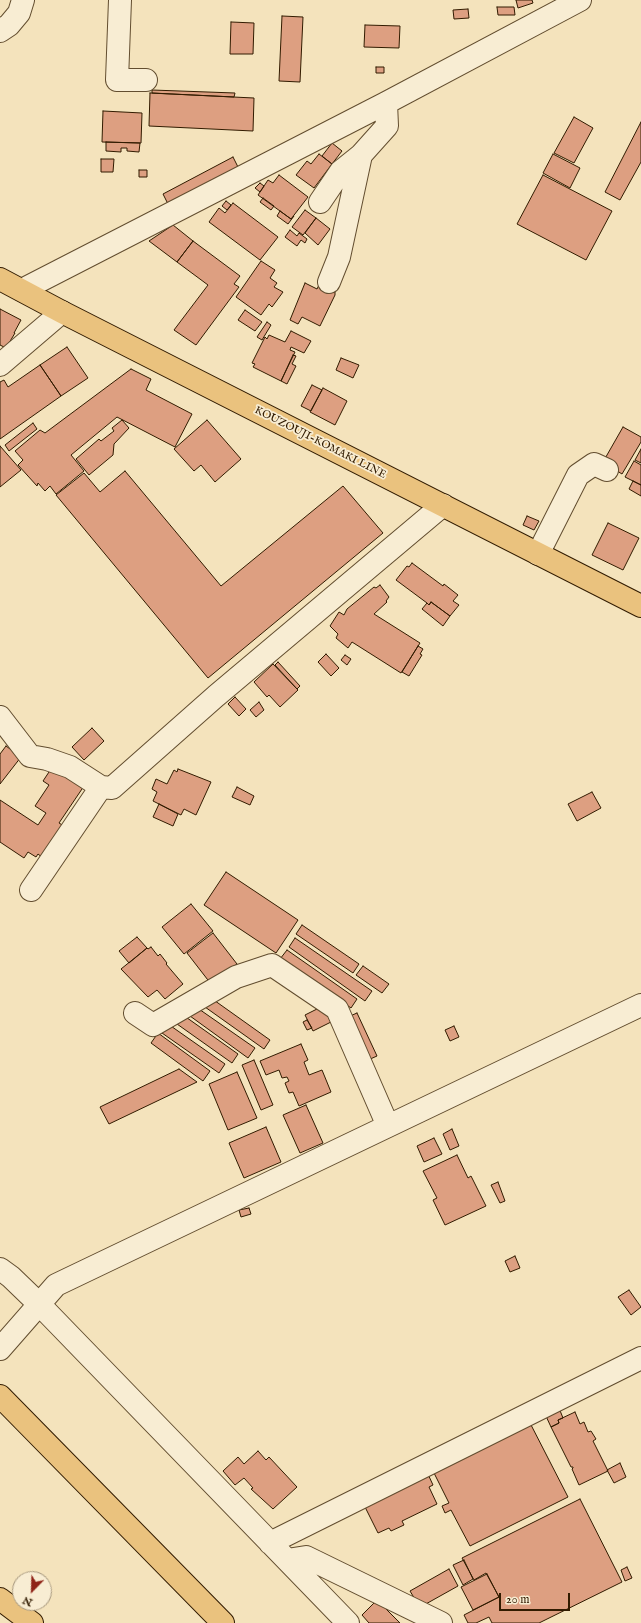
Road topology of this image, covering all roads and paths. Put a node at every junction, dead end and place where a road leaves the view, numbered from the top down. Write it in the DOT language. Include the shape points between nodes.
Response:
graph roads {
  1 [pos="23,0"];
  2 [pos="120,0"];
  3 [pos="580,0"];
  4 [pos="0,31"];
  5 [pos="146,80"];
  6 [pos="386,103"];
  7 [pos="360,155"];
  8 [pos="320,202"];
  9 [pos="0,278"];
  10 [pos="329,282"];
  11 [pos="22,290"];
  12 [pos="62,312"];
  13 [pos="0,366"];
  14 [pos="607,470"];
  15 [pos="443,505"];
  16 [pos="538,554"];
  17 [pos="641,606"];
  18 [pos="0,717"];
  19 [pos="101,787"];
  20 [pos="31,890"];
  21 [pos="641,1005"];
  22 [pos="135,1013"];
  23 [pos="388,1126"];
  24 [pos="0,1269"];
  25 [pos="39,1304"];
  26 [pos="0,1349"];
  27 [pos="641,1358"];
  28 [pos="0,1396"];
  29 [pos="270,1543"];
  30 [pos="287,1560"];
  31 [pos="0,1599"];
  32 [pos="32,1623"];
  33 [pos="223,1623"];
  34 [pos="348,1623"];
  35 [pos="441,1623"];
  1 -- 4 [label="street" via="19,13"];
  2 -- 5 [label="street" via="116,80"];
  3 -- 6 [label="street"];
  6 -- 7 [label="street" via="387,126"];
  6 -- 11 [label="street"];
  7 -- 8 [label="street" via="341,171"];
  7 -- 10 [label="street" via="339,257"];
  9 -- 11 [label="main road, KOUZOUJI-KOMAKI LINE"];
  11 -- 12 [label="main road, KOUZOUJI-KOMAKI LINE"];
  12 -- 13 [label="street"];
  12 -- 15 [label="main road, KOUZOUJI-KOMAKI LINE"];
  14 -- 16 [label="street" via="594,464 578,475"];
  15 -- 16 [label="main road, KOUZOUJI-KOMAKI LINE"];
  15 -- 19 [label="street" via="216,696 112,788"];
  16 -- 17 [label="main road, KOUZOUJI-KOMAKI LINE"];
  18 -- 19 [label="street" via="30,756 70,767"];
  19 -- 20 [label="street"];
  21 -- 23 [label="street"];
  22 -- 23 [label="street" via="152,1025 236,977 272,964 337,1009"];
  23 -- 25 [label="street" via="56,1285"];
  24 -- 25 [label="street"];
  25 -- 26 [label="street"];
  25 -- 29 [label="street"];
  27 -- 29 [label="street"];
  28 -- 33 [label="main road"];
  29 -- 30 [label="street"];
  30 -- 34 [label="street"];
  30 -- 35 [label="street" via="306,1557"];
  31 -- 32 [label="main road"];
}
